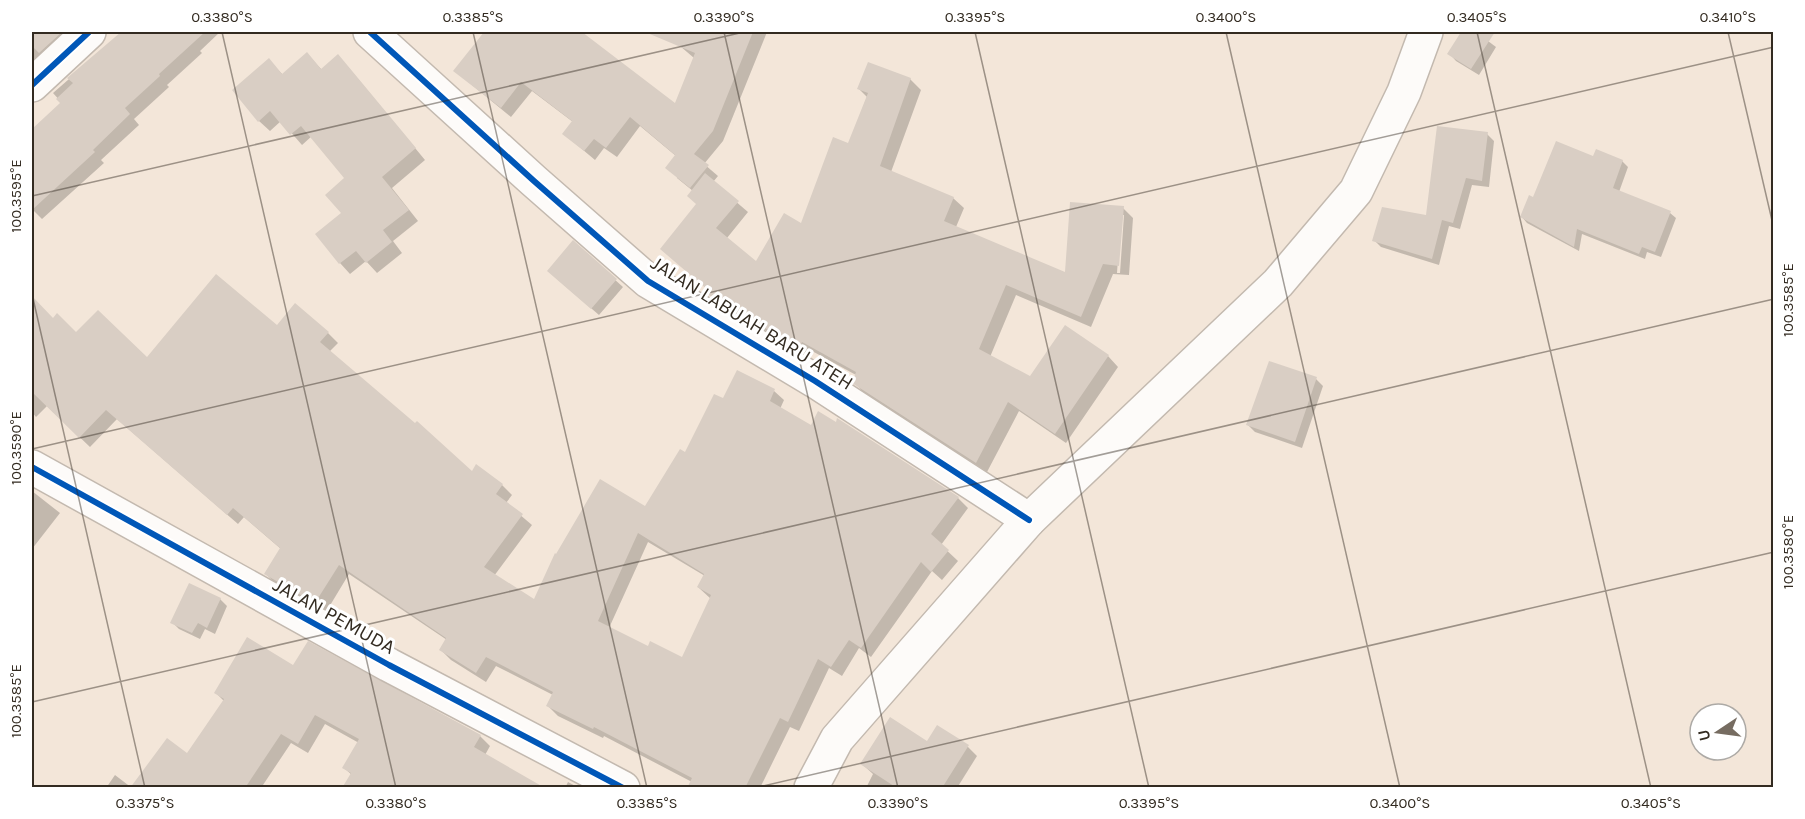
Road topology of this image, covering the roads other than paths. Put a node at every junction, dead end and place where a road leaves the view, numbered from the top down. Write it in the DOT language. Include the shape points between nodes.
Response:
graph roads {
  1 [pos="89,32"];
  2 [pos="370,32"];
  3 [pos="1426,32"];
  4 [pos="32,85"];
  5 [pos="32,467"];
  6 [pos="1029,520"];
  7 [pos="623,788"];
  8 [pos="811,788"];
  1 -- 4 [label="street"];
  2 -- 6 [label="street, JALAN LABUAH BARU ATEH" via="648,281 816,381"];
  3 -- 6 [label="street" via="1404,92 1356,191 1278,284"];
  5 -- 7 [label="street, JALAN PEMUDA" via="389,665"];
  6 -- 8 [label="street" via="837,739"];
}
